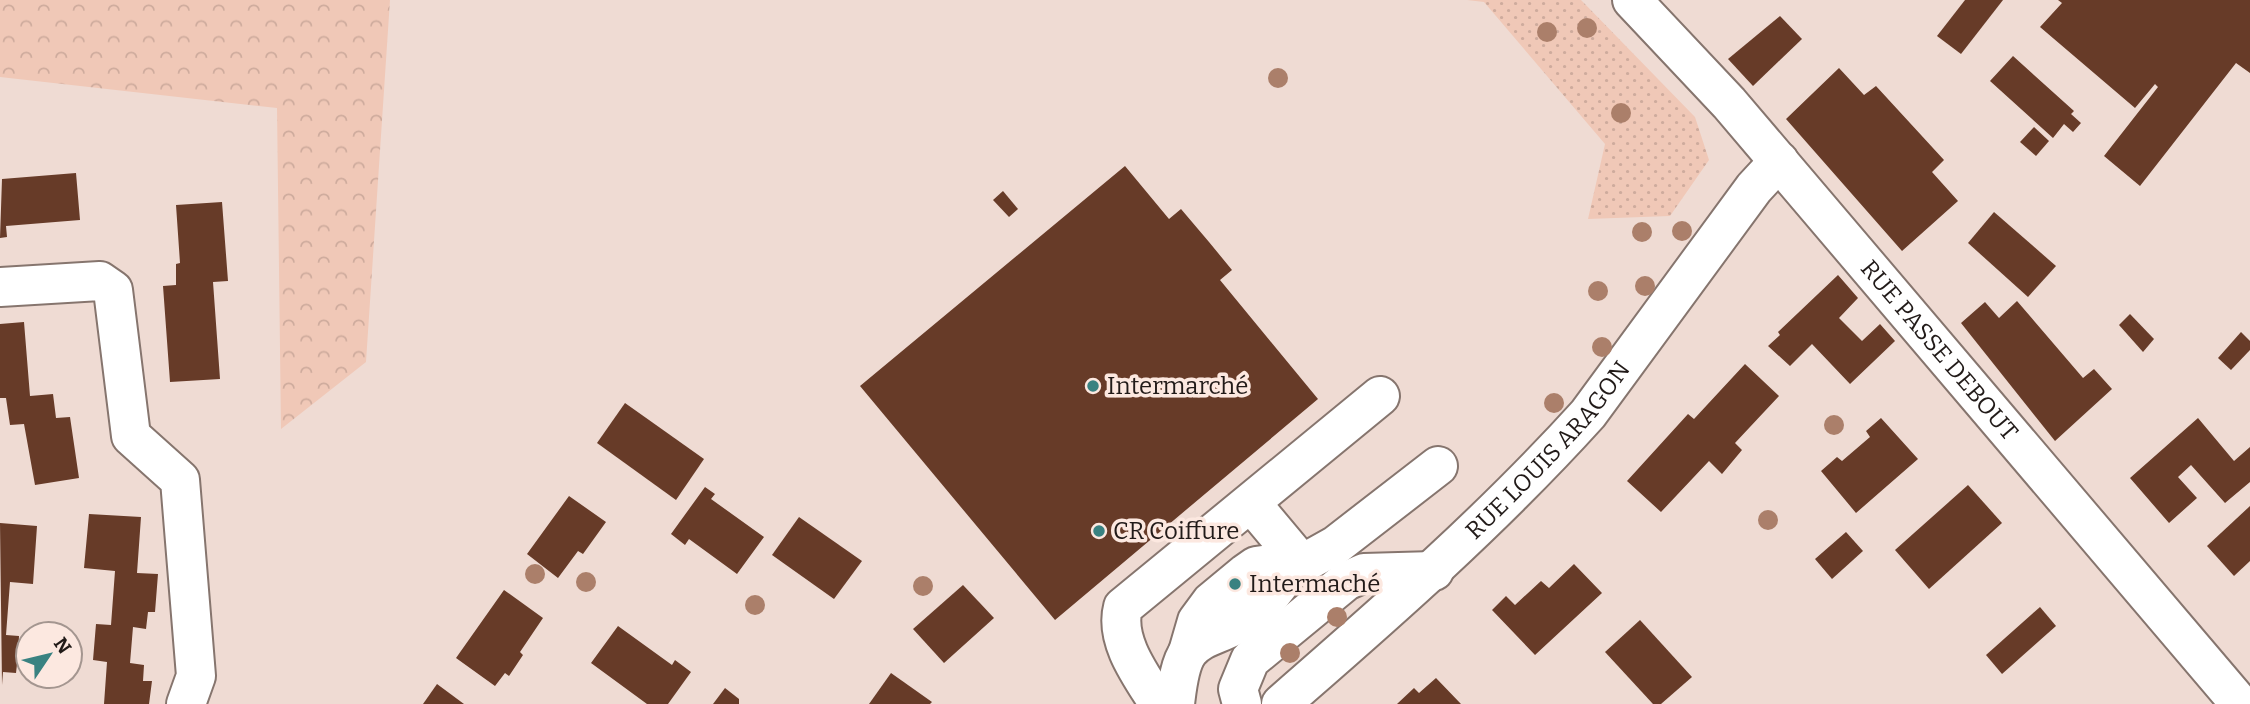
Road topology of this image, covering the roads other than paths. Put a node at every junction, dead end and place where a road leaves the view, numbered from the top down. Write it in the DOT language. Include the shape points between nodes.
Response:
graph roads {
  1 [pos="1632,0"];
  2 [pos="1779,161"];
  3 [pos="0,287"];
  4 [pos="1380,396"];
  5 [pos="1438,467"];
  6 [pos="1251,503"];
  7 [pos="1295,566"];
  8 [pos="1434,571"];
  9 [pos="186,704"];
  10 [pos="1159,704"];
  11 [pos="1175,704"];
  12 [pos="1242,704"];
  13 [pos="1280,704"];
  14 [pos="2240,704"];
  1 -- 2 [label="street, RUE PASSE DEBOUT"];
  2 -- 8 [label="street, RUE LOUIS ARAGON" via="1754,188 1588,414"];
  2 -- 14 [label="street, RUE PASSE DEBOUT"];
  3 -- 9 [label="street" via="100,281 113,290 131,436 180,480 196,676"];
  4 -- 6 [label="street"];
  5 -- 7 [label="street" via="1336,545"];
  6 -- 7 [label="street"];
  6 -- 10 [label="street" via="1124,607 1120,619 1124,638 1136,669"];
  7 -- 11 [label="street" via="1256,566 1197,621"];
  8 -- 12 [label="street" via="1364,573 1346,581 1250,660 1238,689"];
  8 -- 13 [label="street, RUE LOUIS ARAGON"];
}
